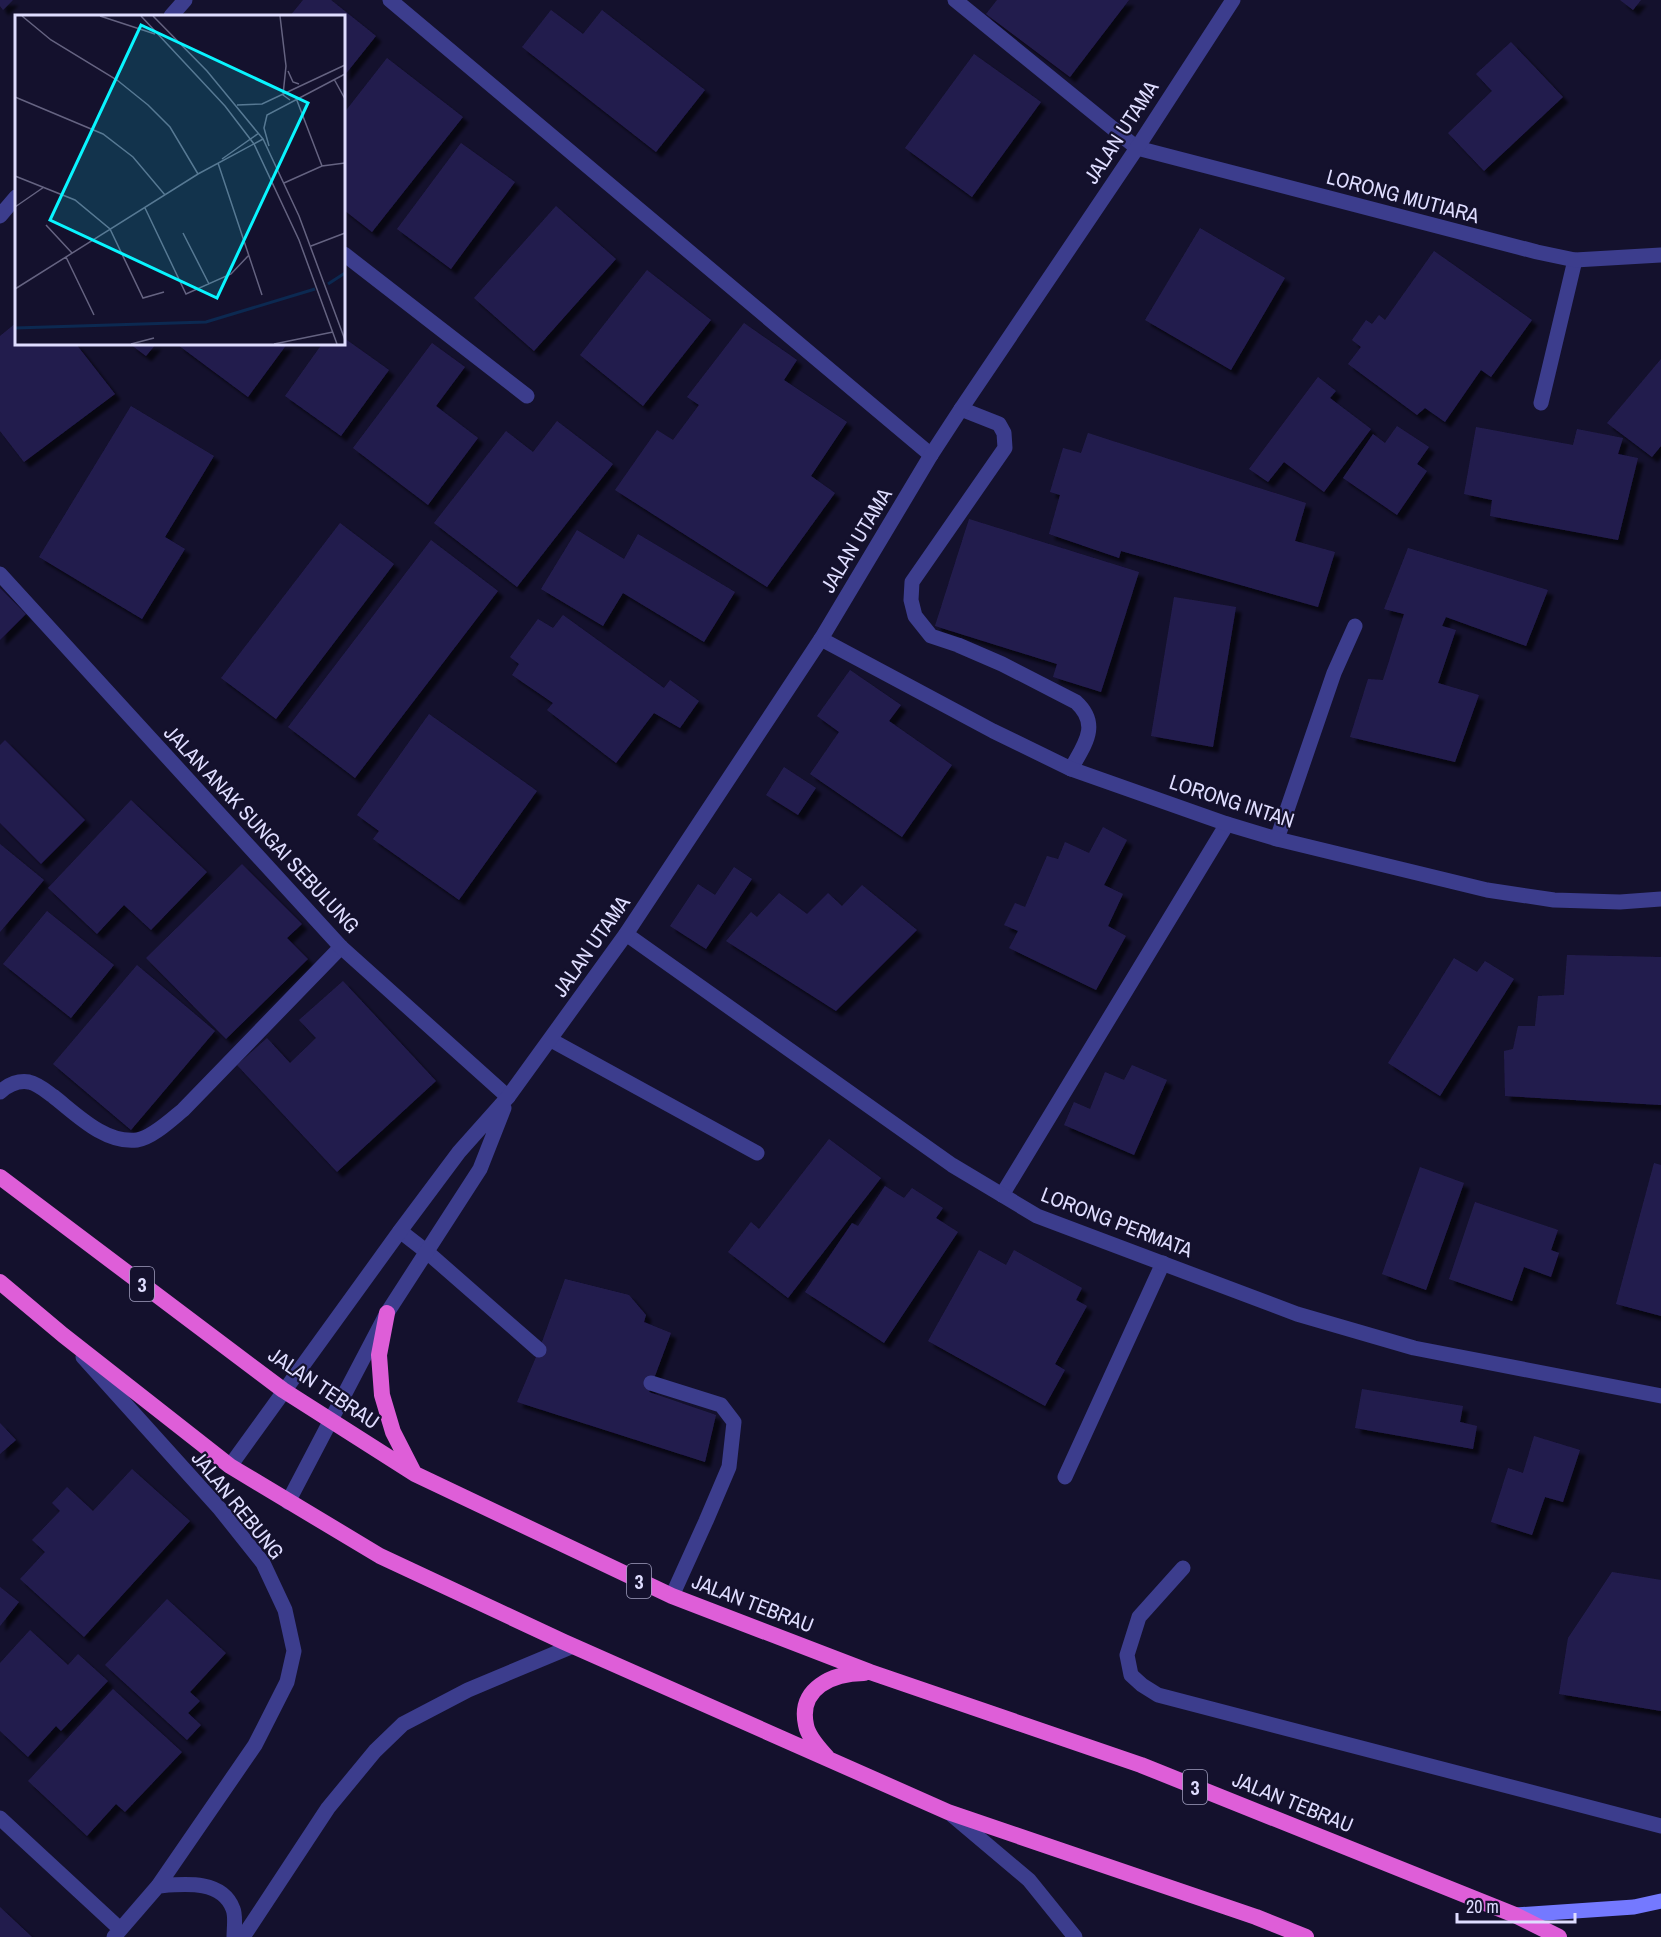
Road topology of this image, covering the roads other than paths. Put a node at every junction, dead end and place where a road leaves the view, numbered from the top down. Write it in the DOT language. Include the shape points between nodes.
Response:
graph roads {
  1 [pos="185,0"];
  2 [pos="390,0"];
  3 [pos="956,0"];
  4 [pos="1233,0"];
  5 [pos="172,15"];
  6 [pos="1137,148"];
  7 [pos="15,198"];
  8 [pos="0,216"];
  9 [pos="345,255"];
  10 [pos="1661,255"];
  11 [pos="1575,260"];
  12 [pos="527,396"];
  13 [pos="1541,403"];
  14 [pos="961,409"];
  15 [pos="931,454"];
  16 [pos="0,574"];
  17 [pos="1355,626"];
  18 [pos="821,639"];
  19 [pos="1071,769"];
  20 [pos="1227,824"];
  21 [pos="1277,839"];
  22 [pos="1661,899"];
  23 [pos="626,934"];
  24 [pos="341,947"];
  25 [pos="551,1040"];
  26 [pos="0,1092"];
  27 [pos="508,1097"];
  28 [pos="756,1152"];
  29 [pos="0,1177"];
  30 [pos="1002,1194"];
  31 [pos="400,1231"];
  32 [pos="428,1252"];
  33 [pos="1163,1263"];
  34 [pos="0,1282"];
  35 [pos="387,1313"];
  36 [pos="63,1335"];
  37 [pos="539,1350"];
  38 [pos="651,1383"];
  39 [pos="284,1390"];
  40 [pos="1661,1396"];
  41 [pos="331,1420"];
  42 [pos="230,1466"];
  43 [pos="415,1474"];
  44 [pos="1065,1477"];
  45 [pos="288,1502"];
  46 [pos="1182,1568"];
  47 [pos="672,1596"];
  48 [pos="573,1646"];
  49 [pos="870,1672"];
  50 [pos="830,1760"];
  51 [pos="948,1812"];
  52 [pos="0,1818"];
  53 [pos="1661,1826"];
  54 [pos="158,1886"];
  55 [pos="1661,1901"];
  56 [pos="1515,1915"];
  57 [pos="117,1933"];
  58 [pos="234,1937"];
  59 [pos="243,1937"];
  60 [pos="1075,1937"];
  61 [pos="1306,1937"];
  62 [pos="1559,1937"];
  1 -- 5 [label="street"];
  2 -- 15 [label="street"];
  3 -- 6 [label="street"];
  4 -- 6 [label="street, JALAN UTAMA"];
  6 -- 11 [label="street, LORONG MUTIARA"];
  6 -- 14 [label="street, JALAN UTAMA"];
  7 -- 8 [label="street"];
  9 -- 12 [label="street"];
  10 -- 11 [label="street, LORONG MUTIARA"];
  11 -- 13 [label="street"];
  14 -- 15 [label="street, JALAN UTAMA"];
  14 -- 19 [label="street" via="999,424 1005,448 912,582 915,616 931,636 1002,664 1076,702 1088,718 1090,730"];
  15 -- 18 [label="street, JALAN UTAMA"];
  16 -- 24 [label="street, JALAN ANAK SUNGAI SEBULUNG"];
  17 -- 21 [label="street" via="1334,673"];
  18 -- 19 [label="street, LORONG INTAN"];
  18 -- 23 [label="street, JALAN UTAMA"];
  19 -- 20 [label="street, LORONG INTAN"];
  20 -- 21 [label="street, LORONG INTAN"];
  20 -- 30 [label="street"];
  21 -- 22 [label="street, LORONG INTAN" via="1488,890 1554,900"];
  23 -- 25 [label="street, JALAN UTAMA"];
  23 -- 30 [label="street, LORONG PERMATA" via="952,1165"];
  24 -- 26 [label="street" via="183,1110 138,1140 115,1138 95,1128 30,1082 8,1085"];
  24 -- 27 [label="street, JALAN ANAK SUNGAI SEBULUNG"];
  25 -- 27 [label="street, JALAN UTAMA"];
  25 -- 28 [label="street"];
  27 -- 31 [label="street, JALAN UTAMA" via="459,1152"];
  27 -- 32 [label="street, JALAN UTAMA" via="480,1169"];
  29 -- 39 [label="highway, JALAN TEBRAU / 3"];
  30 -- 33 [label="street, LORONG PERMATA" via="1037,1216"];
  31 -- 32 [label="street"];
  31 -- 39 [label="street, JALAN UTAMA"];
  32 -- 35 [label="street, JALAN UTAMA"];
  32 -- 37 [label="street"];
  33 -- 40 [label="street, LORONG PERMATA" via="1298,1314 1414,1348"];
  33 -- 44 [label="street"];
  34 -- 36 [label="highway"];
  35 -- 41 [label="street, JALAN UTAMA"];
  35 -- 43 [label="highway" via="379,1355 382,1395 393,1432"];
  36 -- 42 [label="highway"];
  36 -- 54 [label="street, JALAN REBUNG" via="220,1509 263,1563 285,1610 294,1651 287,1682 255,1746"];
  38 -- 47 [label="street" via="722,1405 734,1422 729,1467"];
  39 -- 41 [label="highway, JALAN TEBRAU / 3"];
  39 -- 42 [label="street, JALAN UTAMA"];
  41 -- 43 [label="highway, JALAN TEBRAU / 3"];
  41 -- 45 [label="street, JALAN UTAMA"];
  42 -- 45 [label="highway"];
  43 -- 47 [label="highway, JALAN TEBRAU / 3"];
  45 -- 48 [label="highway" via="380,1556"];
  46 -- 53 [label="street" via="1139,1617 1127,1655 1131,1675 1158,1695"];
  47 -- 49 [label="highway, JALAN TEBRAU / 3"];
  48 -- 50 [label="highway"];
  48 -- 59 [label="street" via="468,1690 403,1724 328,1808"];
  49 -- 50 [label="highway" via="846,1673 826,1681 810,1694 806,1726"];
  49 -- 56 [label="highway, JALAN TEBRAU / 3" via="1142,1765"];
  50 -- 51 [label="highway"];
  51 -- 60 [label="street" via="1029,1880"];
  51 -- 61 [label="highway"];
  52 -- 57 [label="street"];
  54 -- 57 [label="street, JALAN REBUNG"];
  54 -- 58 [label="street" via="194,1883 222,1892 233,1909"];
  55 -- 56 [label="main road" via="1634,1907"];
  56 -- 62 [label="highway, JALAN TEBRAU / 3"];
}
